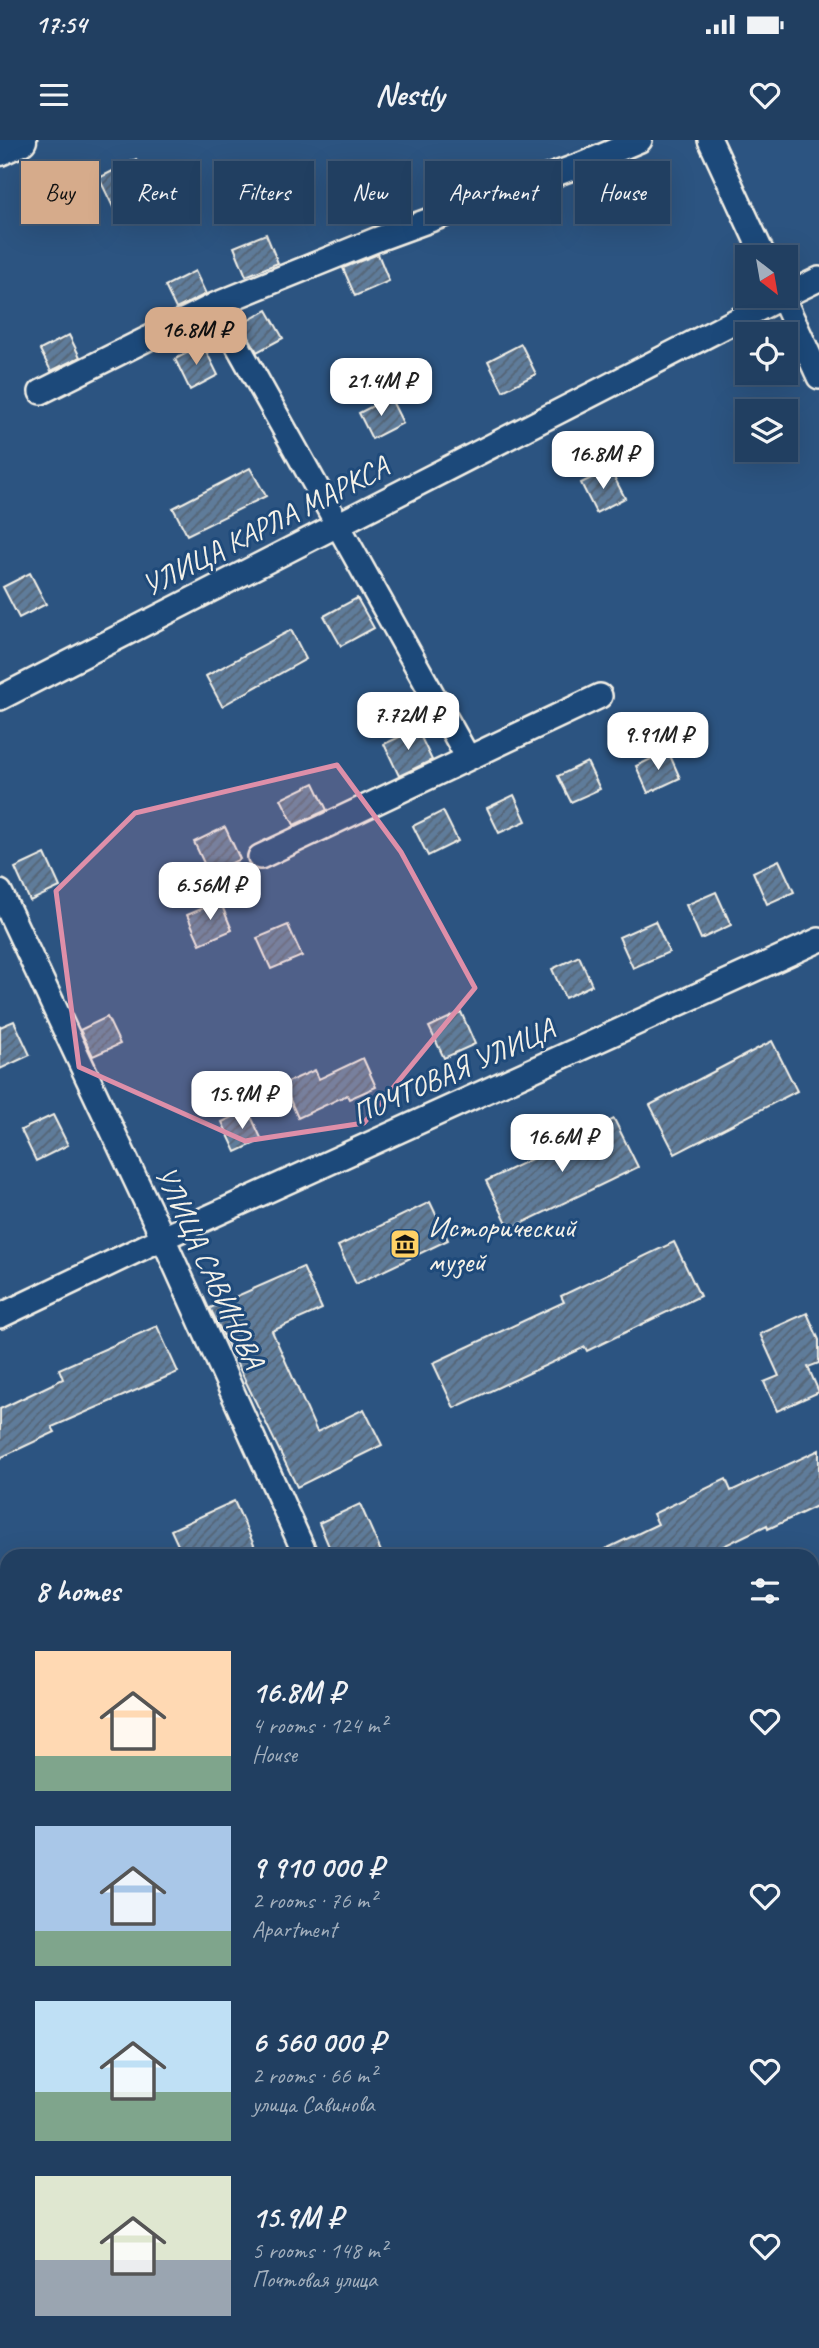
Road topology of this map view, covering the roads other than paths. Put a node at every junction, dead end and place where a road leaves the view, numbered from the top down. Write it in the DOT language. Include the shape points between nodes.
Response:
graph roads {
  1 [pos="21,140"];
  2 [pos="640,140"];
  3 [pos="710,140"];
  4 [pos="0,150"];
  5 [pos="758,245"];
  6 [pos="819,278"];
  7 [pos="798,288"];
  8 [pos="215,305"];
  9 [pos="760,308"];
  10 [pos="788,308"];
  11 [pos="819,377"];
  12 [pos="41,392"];
  13 [pos="337,525"];
  14 [pos="600,696"];
  15 [pos="0,698"];
  16 [pos="468,758"];
  17 [pos="260,858"];
  18 [pos="0,892"];
  19 [pos="819,940"];
  20 [pos="163,1238"];
  21 [pos="0,1316"];
  22 [pos="303,1549"];
  1 -- 4 [label="main road"];
  2 -- 8 [label="street"];
  3 -- 5 [label="street"];
  6 -- 7 [label="street, УЛИЦА КАРЛА МАРКСА"];
  8 -- 12 [label="street"];
  8 -- 13 [label="street"];
  9 -- 13 [label="street, УЛИЦА КАРЛА МАРКСА"];
  10 -- 11 [label="street"];
  13 -- 15 [label="street, УЛИЦА КАРЛА МАРКСА"];
  13 -- 16 [label="street"];
  14 -- 16 [label="street"];
  16 -- 17 [label="street"];
  18 -- 20 [label="street, УЛИЦА САВИНОВА"];
  19 -- 20 [label="street, ПОЧТОВАЯ УЛИЦА"];
  20 -- 21 [label="street, ПОЧТОВАЯ УЛИЦА"];
  20 -- 22 [label="street, УЛИЦА САВИНОВА"];
}
